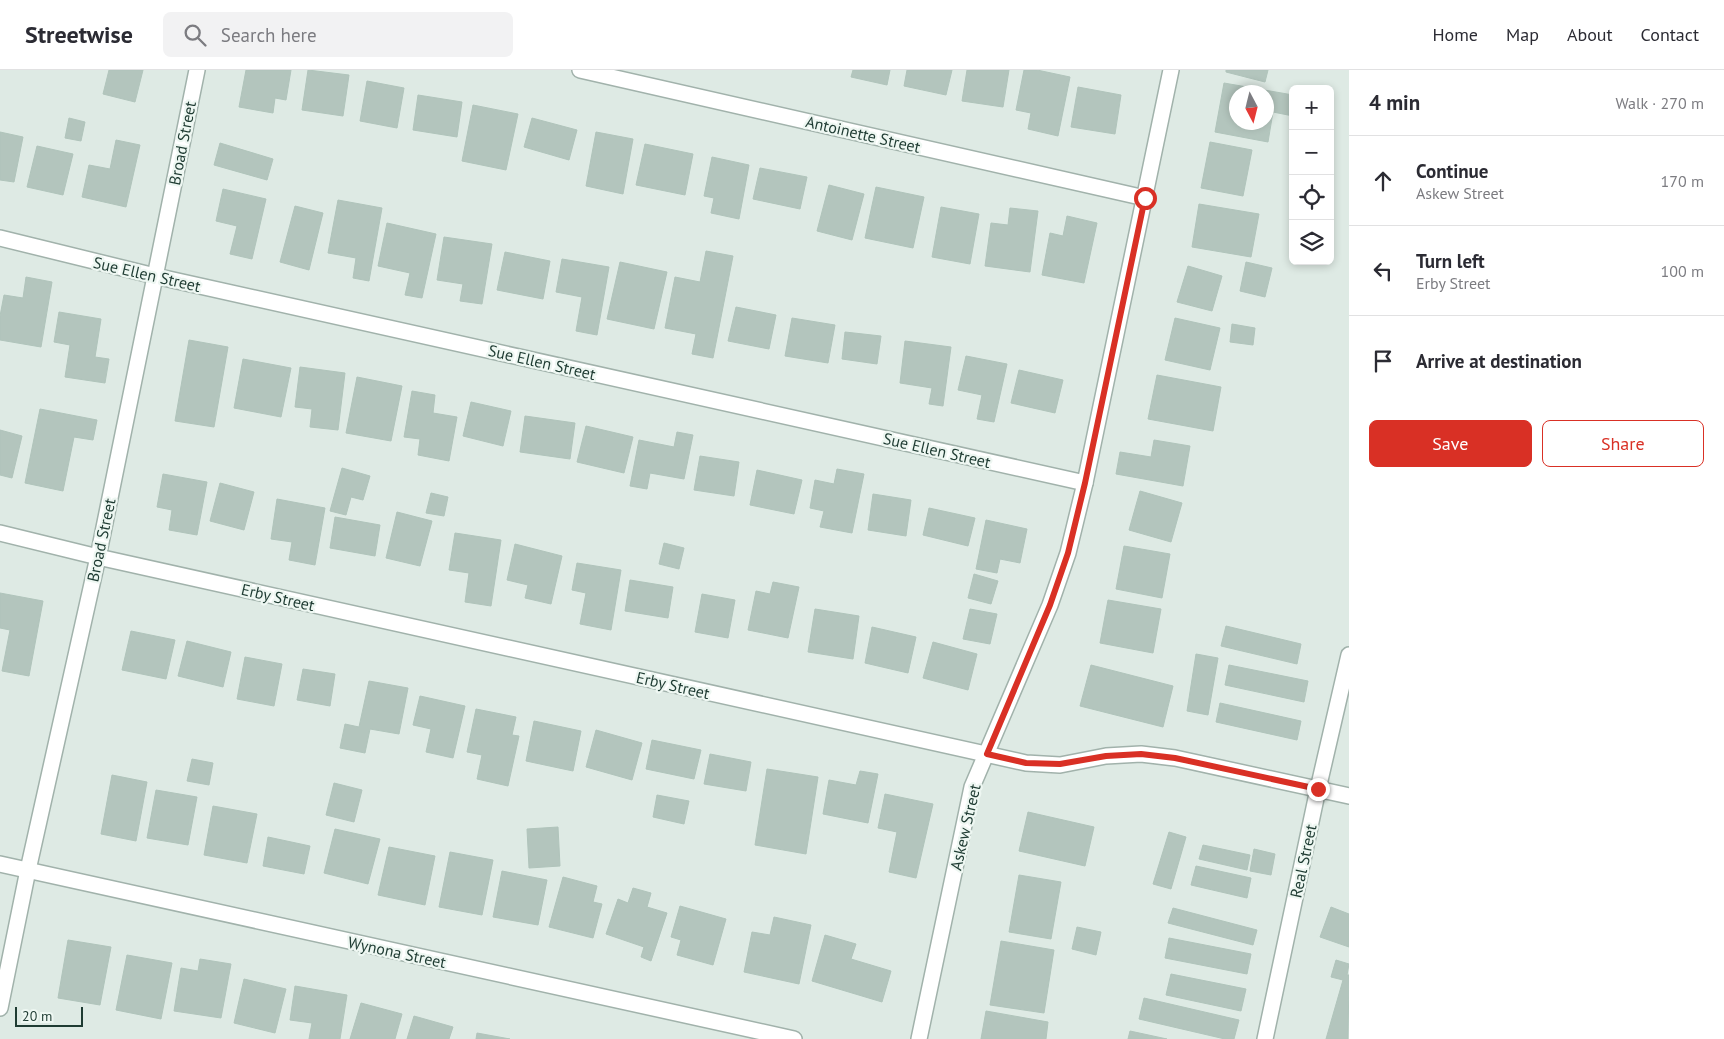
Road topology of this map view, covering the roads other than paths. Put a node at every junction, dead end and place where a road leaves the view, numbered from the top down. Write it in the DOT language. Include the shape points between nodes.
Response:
graph roads {
  1 [pos="197,70"];
  2 [pos="580,70"];
  3 [pos="1171,70"];
  4 [pos="1145,198"];
  5 [pos="0,238"];
  6 [pos="155,276"];
  7 [pos="1085,483"];
  8 [pos="0,533"];
  9 [pos="98,557"];
  10 [pos="1349,655"];
  11 [pos="987,754"];
  12 [pos="1318,789"];
  13 [pos="1349,796"];
  14 [pos="0,864"];
  15 [pos="28,870"];
  16 [pos="0,1008"];
  17 [pos="794,1039"];
  18 [pos="919,1039"];
  19 [pos="1265,1039"];
  1 -- 6 [label="street, Broad Street"];
  2 -- 4 [label="street, Antoinette Street"];
  3 -- 4 [label="street, Askew Street"];
  4 -- 7 [label="street, Askew Street"];
  5 -- 6 [label="street, Sue Ellen Street"];
  6 -- 7 [label="street, Sue Ellen Street"];
  6 -- 9 [label="street, Broad Street"];
  7 -- 11 [label="street, Askew Street" via="1068,553 1050,605"];
  8 -- 9 [label="street, Erby Street"];
  9 -- 11 [label="street, Erby Street"];
  9 -- 15 [label="street, Broad Street"];
  10 -- 12 [label="street, Real Street"];
  11 -- 12 [label="street, Erby Street" via="1026,763 1060,764 1141,754 1175,758"];
  11 -- 18 [label="street, Askew Street" via="972,787"];
  12 -- 13 [label="street, Erby Street"];
  12 -- 19 [label="street, Real Street"];
  14 -- 15 [label="street, Wynona Street"];
  15 -- 16 [label="street, Broad Street"];
  15 -- 17 [label="street, Wynona Street"];
}
